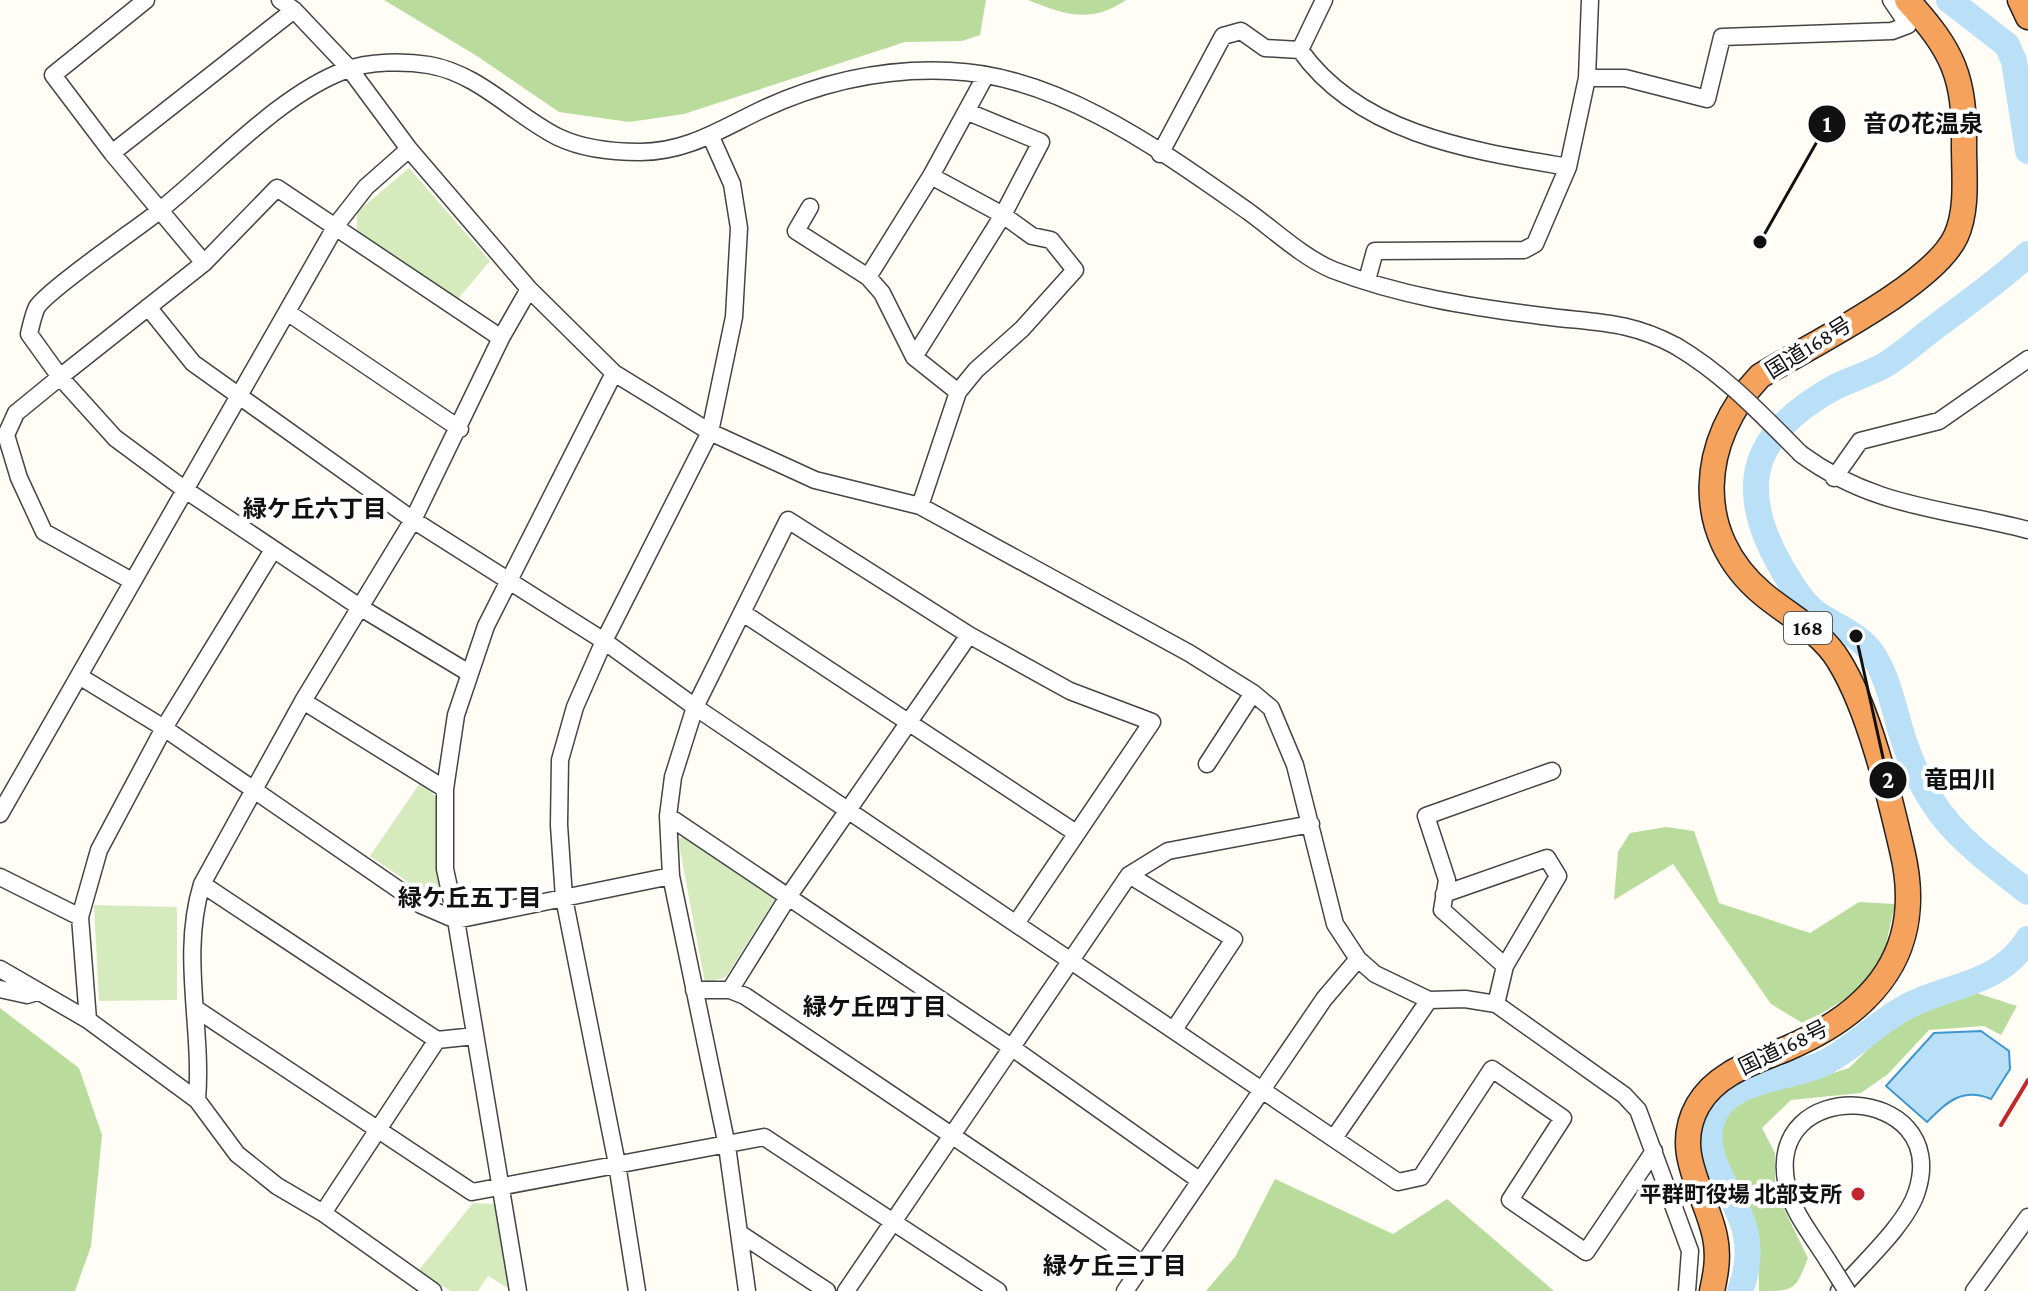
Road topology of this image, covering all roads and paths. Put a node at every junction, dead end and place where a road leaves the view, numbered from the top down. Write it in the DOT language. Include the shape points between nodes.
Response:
graph roads {
  1 [pos="146,0"];
  2 [pos="280,0"];
  3 [pos="1324,0"];
  4 [pos="1590,0"];
  5 [pos="2020,0"];
  6 [pos="1905,1"];
  7 [pos="294,10"];
  8 [pos="2028,17"];
  9 [pos="1300,50"];
  10 [pos="349,68"];
  11 [pos="986,75"];
  12 [pos="1587,78"];
  13 [pos="968,112"];
  14 [pos="711,137"];
  15 [pos="409,149"];
  16 [pos="112,153"];
  17 [pos="1160,154"];
  18 [pos="1568,167"];
  19 [pos="931,176"];
  20 [pos="810,207"];
  21 [pos="162,209"];
  22 [pos="1003,215"];
  23 [pos="337,224"];
  24 [pos="204,263"];
  25 [pos="868,277"];
  26 [pos="1367,280"];
  27 [pos="529,289"];
  28 [pos="148,307"];
  29 [pos="287,312"];
  30 [pos="501,338"];
  31 [pos="914,357"];
  32 [pos="2028,359"];
  33 [pos="614,373"];
  34 [pos="60,377"];
  35 [pos="958,392"];
  36 [pos="241,398"];
  37 [pos="460,429"];
  38 [pos="710,432"];
  39 [pos="1834,478"];
  40 [pos="184,489"];
  41 [pos="920,506"];
  42 [pos="413,520"];
  43 [pos="2028,530"];
  44 [pos="273,550"];
  45 [pos="132,581"];
  46 [pos="510,581"];
  47 [pos="358,606"];
  48 [pos="743,613"];
  49 [pos="969,635"];
  50 [pos="604,641"];
  51 [pos="469,673"];
  52 [pos="79,676"];
  53 [pos="1253,693"];
  54 [pos="303,701"];
  55 [pos="695,707"];
  56 [pos="911,724"];
  57 [pos="164,728"];
  58 [pos="1207,764"];
  59 [pos="1552,771"];
  60 [pos="445,789"];
  61 [pos="254,791"];
  62 [pos="849,811"];
  63 [pos="0,814"];
  64 [pos="668,816"];
  65 [pos="1311,824"];
  66 [pos="1076,833"];
  67 [pos="1129,875"];
  68 [pos="671,876"];
  69 [pos="0,877"];
  70 [pos="202,884"];
  71 [pos="1444,894"];
  72 [pos="788,897"];
  73 [pos="564,898"];
  74 [pos="80,917"];
  75 [pos="456,920"];
  76 [pos="1017,922"];
  77 [pos="1071,958"];
  78 [pos="1358,959"];
  79 [pos="1505,966"];
  80 [pos="0,969"];
  81 [pos="0,989"];
  82 [pos="694,990"];
  83 [pos="730,990"];
  84 [pos="39,991"];
  85 [pos="1429,1000"];
  86 [pos="1496,1004"];
  87 [pos="196,1009"];
  88 [pos="88,1020"];
  89 [pos="1175,1028"];
  90 [pos="475,1036"];
  91 [pos="437,1040"];
  92 [pos="1011,1047"];
  93 [pos="1264,1089"];
  94 [pos="197,1100"];
  95 [pos="380,1128"];
  96 [pos="951,1137"];
  97 [pos="1334,1138"];
  98 [pos="727,1146"];
  99 [pos="1654,1151"];
  100 [pos="617,1164"];
  101 [pos="1199,1180"];
  102 [pos="501,1185"];
  103 [pos="323,1213"];
  104 [pos="2028,1217"];
  105 [pos="892,1221"];
  106 [pos="742,1235"];
  107 [pos="1144,1265"];
  108 [pos="433,1291"];
  109 [pos="518,1291"];
  110 [pos="637,1291"];
  111 [pos="747,1291"];
  112 [pos="827,1291"];
  113 [pos="846,1291"];
  114 [pos="998,1291"];
  115 [pos="1125,1291"];
  116 [pos="1687,1291"];
  117 [pos="1712,1291"];
  118 [pos="1839,1291"];
  119 [pos="1847,1291"];
  120 [pos="1974,1291"];
  1 -- 16 [label="street" via="53,75"];
  2 -- 7 [label="street"];
  3 -- 9 [label="street"];
  4 -- 12 [label="street"];
  5 -- 8 [label="highway"];
  6 -- 12 [label="street" via="1908,25 1892,31 1722,37 1707,99 1625,78"];
  6 -- 117 [label="highway, 国道168号 / 168" via="1947,51 1960,77 1965,101 1963,203 1957,233 1933,268 1760,376 1719,440 1710,490 1718,532 1729,555 1761,592 1818,636 1852,683 1902,852 1907,927 1890,971 1869,996 1810,1038 1724,1076 1697,1106 1690,1124 1689,1163 1715,1234"];
  7 -- 10 [label="street"];
  7 -- 16 [label="street"];
  9 -- 17 [label="street" via="1265,48 1241,31 1223,36"];
  9 -- 18 [label="street" via="1330,83 1411,132"];
  10 -- 14 [label="street" via="409,63 454,71 558,137 586,147 673,150"];
  10 -- 15 [label="street"];
  10 -- 21 [label="street" via="287,104"];
  11 -- 13 [label="street"];
  11 -- 14 [label="street" via="922,70 850,78 762,110"];
  11 -- 17 [label="street" via="1045,90"];
  12 -- 18 [label="street"];
  13 -- 19 [label="street"];
  13 -- 22 [label="street" via="1041,142"];
  14 -- 38 [label="street" via="732,184 739,228 734,317"];
  15 -- 23 [label="street" via="366,187"];
  15 -- 27 [label="street"];
  16 -- 21 [label="street"];
  17 -- 26 [label="street" via="1329,268"];
  18 -- 26 [label="street" via="1535,244 1524,250 1375,251"];
  19 -- 22 [label="street"];
  19 -- 25 [label="street"];
  20 -- 25 [label="street" via="796,231"];
  21 -- 24 [label="street"];
  21 -- 34 [label="street" via="38,305 29,334"];
  22 -- 31 [label="street"];
  22 -- 35 [label="street" via="1032,236 1051,240 1075,270"];
  23 -- 24 [label="street" via="277,188"];
  23 -- 29 [label="street"];
  23 -- 30 [label="street"];
  24 -- 28 [label="street"];
  25 -- 31 [label="street" via="882,293"];
  26 -- 39 [label="street, bridge" via="1428,299 1639,327 1708,365 1801,454"];
  27 -- 30 [label="street"];
  27 -- 33 [label="street"];
  28 -- 34 [label="street"];
  28 -- 36 [label="street" via="193,363"];
  29 -- 36 [label="street"];
  29 -- 37 [label="street"];
  30 -- 37 [label="street"];
  31 -- 35 [label="street"];
  32 -- 39 [label="street" via="1939,421 1860,441"];
  33 -- 38 [label="street"];
  33 -- 46 [label="street"];
  34 -- 40 [label="street" via="115,438"];
  34 -- 45 [label="street" via="16,413 6,435 19,478 44,532"];
  35 -- 41 [label="street"];
  36 -- 40 [label="street"];
  36 -- 42 [label="street"];
  37 -- 42 [label="street"];
  38 -- 41 [label="street" via="815,480"];
  38 -- 50 [label="street"];
  39 -- 43 [label="street" via="1902,504"];
  40 -- 44 [label="street"];
  40 -- 45 [label="street"];
  41 -- 53 [label="street"];
  42 -- 46 [label="street"];
  42 -- 47 [label="street"];
  44 -- 47 [label="street"];
  44 -- 57 [label="street"];
  45 -- 52 [label="street"];
  46 -- 50 [label="street"];
  46 -- 51 [label="street"];
  47 -- 51 [label="street"];
  47 -- 54 [label="street"];
  48 -- 49 [label="street" via="788,520"];
  48 -- 55 [label="street"];
  48 -- 56 [label="street"];
  49 -- 56 [label="street"];
  49 -- 66 [label="street" via="1070,691 1152,722"];
  50 -- 55 [label="street"];
  50 -- 73 [label="street" via="575,707 560,760"];
  51 -- 60 [label="street" via="456,715"];
  52 -- 57 [label="street"];
  52 -- 63 [label="street"];
  53 -- 58 [label="street"];
  53 -- 65 [label="street" via="1271,708 1295,765"];
  54 -- 60 [label="street"];
  54 -- 61 [label="street"];
  55 -- 62 [label="street"];
  55 -- 64 [label="street" via="673,777"];
  56 -- 62 [label="street"];
  56 -- 66 [label="street"];
  57 -- 61 [label="street"];
  57 -- 74 [label="street" via="99,850"];
  59 -- 71 [label="street" via="1426,816 1447,880"];
  60 -- 75 [label="street" via="445,869"];
  61 -- 70 [label="street"];
  61 -- 75 [label="street" via="421,905"];
  62 -- 72 [label="street"];
  62 -- 76 [label="street"];
  64 -- 68 [label="street"];
  64 -- 72 [label="street"];
  65 -- 67 [label="street" via="1168,851"];
  65 -- 78 [label="street" via="1335,924"];
  66 -- 76 [label="street"];
  67 -- 77 [label="street"];
  67 -- 89 [label="street" via="1234,939"];
  68 -- 73 [label="street"];
  68 -- 82 [label="street"];
  69 -- 74 [label="street"];
  70 -- 87 [label="street" via="190,952"];
  70 -- 91 [label="street"];
  71 -- 79 [label="street" via="1442,910"];
  71 -- 79 [label="street" via="1547,858 1558,876"];
  72 -- 83 [label="street"];
  72 -- 92 [label="street"];
  73 -- 75 [label="street"];
  73 -- 100 [label="street"];
  74 -- 88 [label="street"];
  75 -- 90 [label="street"];
  76 -- 77 [label="street"];
  77 -- 89 [label="street"];
  77 -- 92 [label="street"];
  78 -- 85 [label="street" via="1375,974"];
  78 -- 93 [label="street" via="1324,999"];
  79 -- 86 [label="street"];
  80 -- 84 [label="street"];
  81 -- 84 [label="street" via="27,995"];
  82 -- 83 [label="street"];
  82 -- 98 [label="street"];
  83 -- 96 [label="street"];
  84 -- 88 [label="street"];
  85 -- 86 [label="street"];
  85 -- 97 [label="street"];
  86 -- 99 [label="street" via="1624,1095 1638,1110"];
  87 -- 94 [label="street"];
  87 -- 95 [label="street"];
  88 -- 94 [label="street"];
  89 -- 93 [label="street"];
  90 -- 91 [label="street"];
  90 -- 102 [label="street"];
  91 -- 95 [label="street"];
  92 -- 96 [label="street"];
  92 -- 101 [label="street"];
  93 -- 97 [label="street"];
  93 -- 101 [label="street"];
  94 -- 103 [label="street" via="237,1154"];
  95 -- 102 [label="street" via="472,1192"];
  95 -- 103 [label="street"];
  96 -- 105 [label="street"];
  96 -- 107 [label="street"];
  97 -- 99 [label="street" via="1398,1182 1421,1177 1492,1069 1563,1118 1510,1200 1586,1252"];
  98 -- 100 [label="street"];
  98 -- 105 [label="street" via="764,1137"];
  98 -- 106 [label="street"];
  99 -- 116 [label="street" via="1690,1251"];
  100 -- 102 [label="street"];
  100 -- 110 [label="street"];
  101 -- 107 [label="street"];
  102 -- 109 [label="street"];
  103 -- 108 [label="street"];
  104 -- 120 [label="street"];
  105 -- 113 [label="street"];
  105 -- 114 [label="street"];
  106 -- 111 [label="street"];
  106 -- 112 [label="street"];
  107 -- 115 [label="street"];
  118 -- 119 [label="street, bridge" via="1906,1213 1920,1179 1917,1148 1906,1129 1865,1104 1842,1104 1817,1113 1799,1129 1786,1155 1791,1199 1828,1261"];
}
